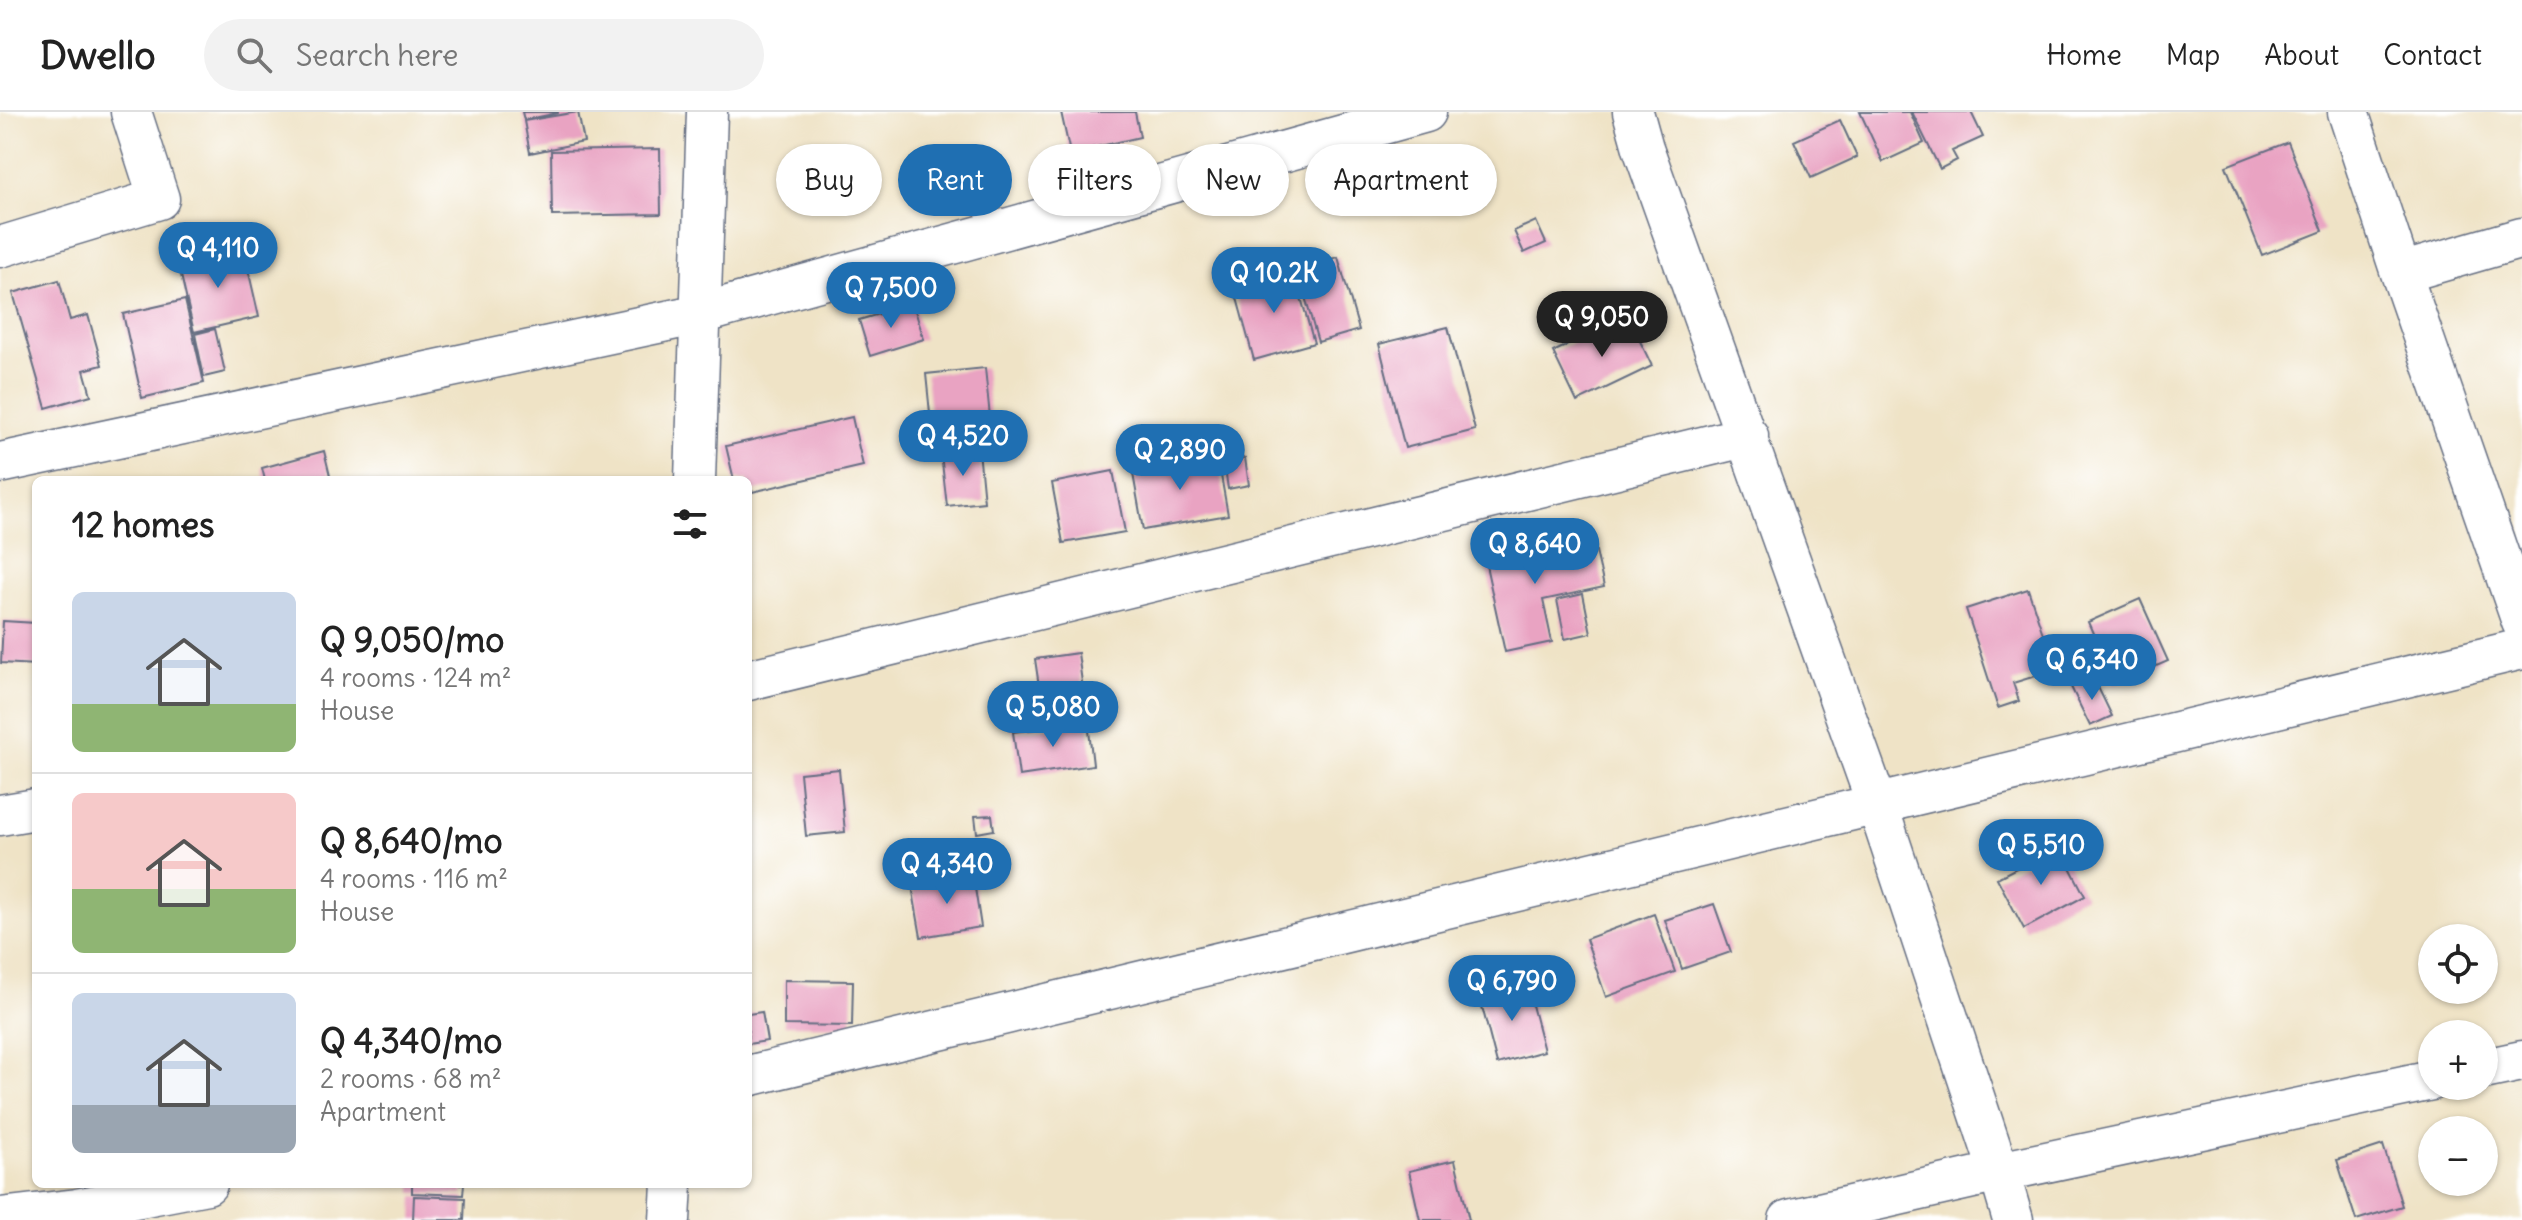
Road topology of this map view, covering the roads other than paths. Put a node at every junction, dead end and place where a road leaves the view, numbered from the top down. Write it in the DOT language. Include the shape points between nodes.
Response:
graph roads {
  1 [pos="131,112"];
  2 [pos="707,112"];
  3 [pos="1426,112"];
  4 [pos="1633,112"];
  5 [pos="2348,112"];
  6 [pos="2522,238"];
  7 [pos="0,247"];
  8 [pos="2401,273"];
  9 [pos="700,314"];
  10 [pos="1748,436"];
  11 [pos="0,463"];
  12 [pos="695,476"];
  13 [pos="2522,622"];
  14 [pos="2522,649"];
  15 [pos="752,679"];
  16 [pos="1877,804"];
  17 [pos="32,810"];
  18 [pos="0,815"];
  19 [pos="2522,1061"];
  20 [pos="2498,1066"];
  21 [pos="752,1075"];
  22 [pos="2418,1083"];
  23 [pos="1999,1172"];
  24 [pos="186,1188"];
  25 [pos="672,1188"];
  26 [pos="0,1218"];
  27 [pos="670,1220"];
  28 [pos="1789,1220"];
  29 [pos="2013,1220"];
  1 -- 7 [label="street" via="159,199"];
  2 -- 9 [label="street"];
  3 -- 9 [label="street"];
  4 -- 10 [label="street"];
  5 -- 8 [label="street"];
  6 -- 8 [label="street"];
  8 -- 13 [label="street"];
  9 -- 11 [label="street"];
  9 -- 12 [label="street"];
  10 -- 15 [label="street"];
  10 -- 16 [label="street"];
  14 -- 16 [label="street"];
  16 -- 21 [label="street"];
  16 -- 23 [label="street"];
  17 -- 18 [label="street"];
  19 -- 20 [label="street"];
  22 -- 23 [label="street"];
  23 -- 28 [label="street"];
  23 -- 29 [label="street"];
  24 -- 26 [label="street"];
  25 -- 27 [label="street"];
}
